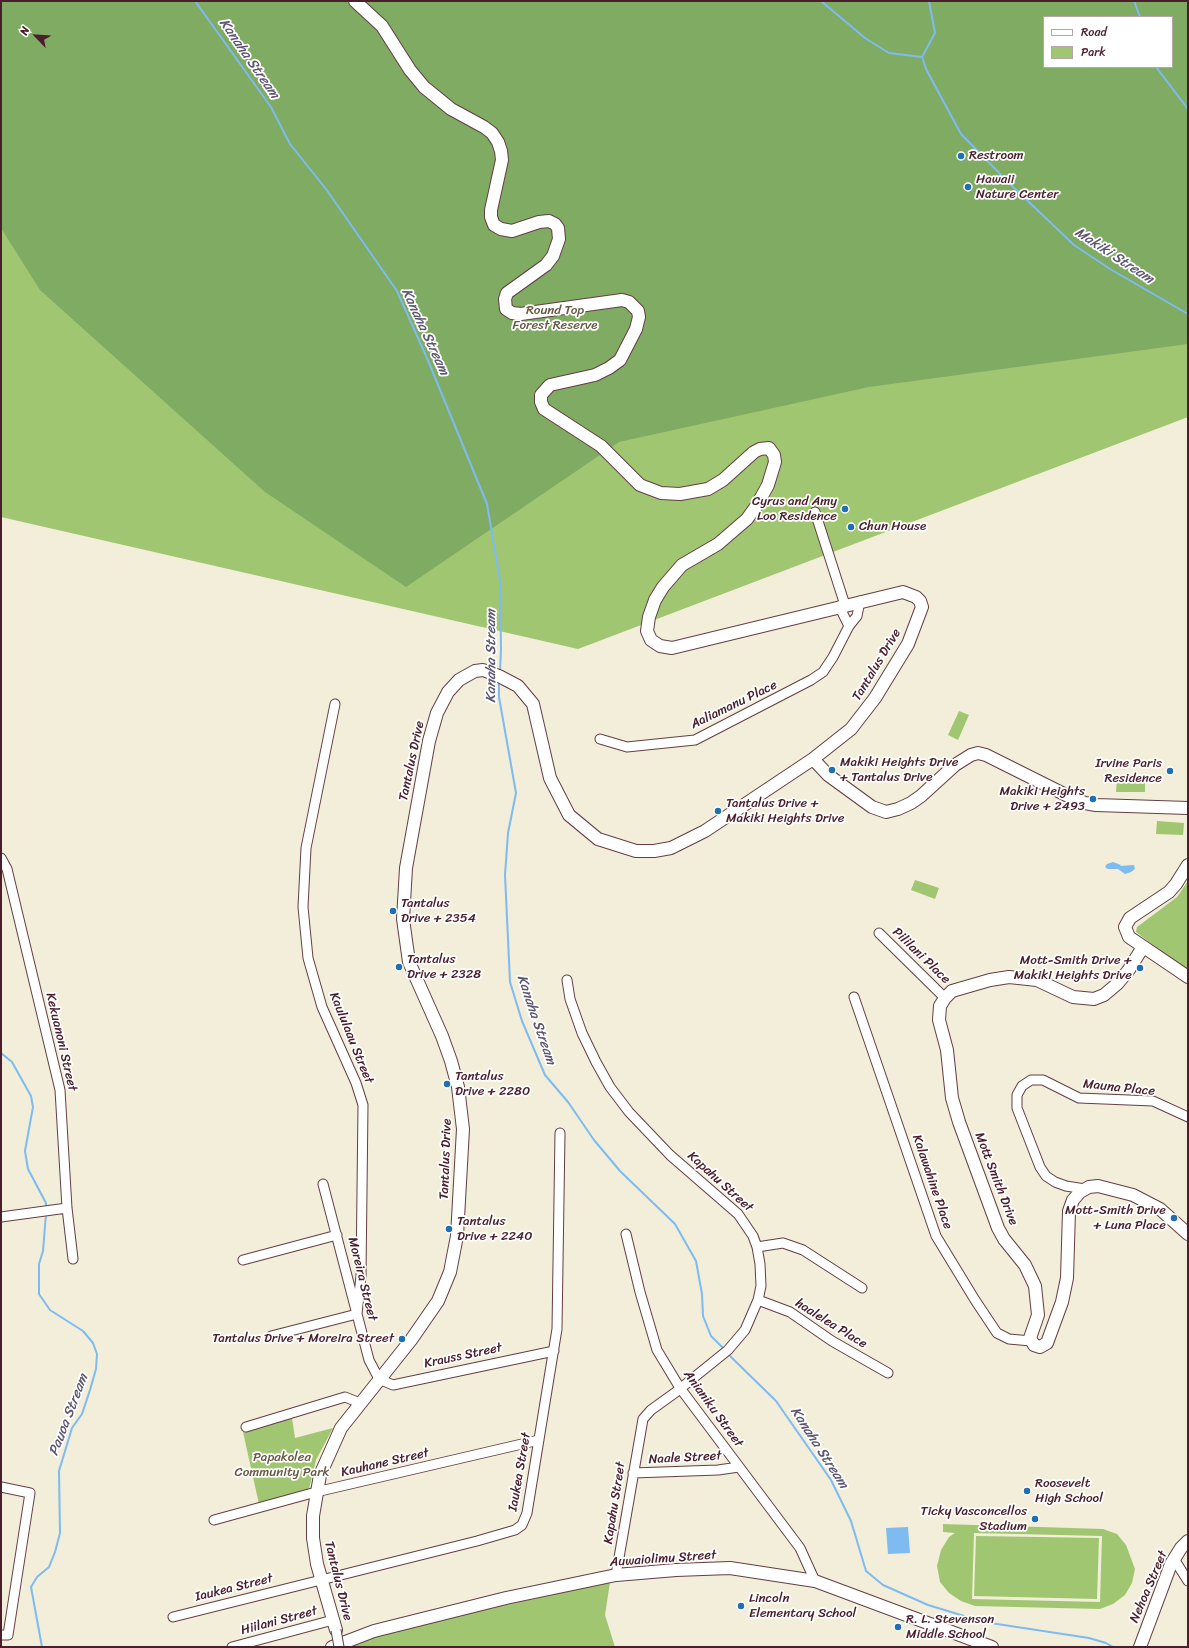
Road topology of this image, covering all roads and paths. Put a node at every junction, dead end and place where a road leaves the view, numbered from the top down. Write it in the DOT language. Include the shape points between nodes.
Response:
graph roads {
  1 [pos="355,1"];
  2 [pos="815,512"];
  3 [pos="860,601"];
  4 [pos="842,606"];
  5 [pos="849,626"];
  6 [pos="335,704"];
  7 [pos="600,739"];
  8 [pos="813,759"];
  9 [pos="1188,808"];
  10 [pos="1,858"];
  11 [pos="1188,865"];
  12 [pos="879,933"];
  13 [pos="1143,947"];
  14 [pos="1188,977"];
  15 [pos="567,980"];
  16 [pos="854,996"];
  17 [pos="945,998"];
  18 [pos="1188,1117"];
  19 [pos="560,1134"];
  20 [pos="322,1184"];
  21 [pos="1085,1189"];
  22 [pos="67,1208"];
  23 [pos="1,1217"];
  24 [pos="1186,1229"];
  25 [pos="626,1234"];
  26 [pos="337,1235"];
  27 [pos="757,1247"];
  28 [pos="73,1259"];
  29 [pos="243,1260"];
  30 [pos="862,1288"];
  31 [pos="758,1300"];
  32 [pos="357,1314"];
  33 [pos="271,1336"];
  34 [pos="1031,1341"];
  35 [pos="554,1351"];
  36 [pos="888,1373"];
  37 [pos="378,1379"];
  38 [pos="680,1388"];
  39 [pos="360,1403"];
  40 [pos="246,1426"];
  41 [pos="539,1440"];
  42 [pos="739,1466"];
  43 [pos="633,1473"];
  44 [pos="1,1487"];
  45 [pos="316,1492"];
  46 [pos="214,1520"];
  47 [pos="1188,1541"];
  48 [pos="1174,1558"];
  49 [pos="616,1575"];
  50 [pos="322,1580"];
  51 [pos="815,1581"];
  52 [pos="1188,1581"];
  53 [pos="173,1617"];
  54 [pos="334,1625"];
  55 [pos="1,1634"];
  56 [pos="232,1647"];
  57 [pos="332,1647"];
  58 [pos="339,1647"];
  59 [pos="992,1647"];
  60 [pos="1140,1647"];
  1 -- 4 [label="street, Tantalus Drive" via="382,26 424,87 451,109 488,130 498,142 502,160 491,210 494,224 501,229 512,231 549,221 558,228 559,239 553,256 546,265 507,293 506,309 521,314 622,300 629,302 638,312 636,329 620,360 595,375 550,385 541,395 544,409 601,446 640,484 661,493 680,494 708,489 723,480 754,452 768,448 774,455 774,466 768,485 758,505 747,519 718,544 682,565 663,587 649,617 647,631 651,640 660,646 672,648"];
  2 -- 4 [label="street"];
  3 -- 4 [label="street, Tantalus Drive"];
  3 -- 5 [label="street, Aaliamanu Place" via="857,616"];
  3 -- 8 [label="street, Tantalus Drive" via="903,592 916,597 922,607 908,644 864,714 852,729"];
  4 -- 5 [label="street"];
  5 -- 7 [label="street, Aaliamanu Place" via="845,638 823,672 694,740 627,746"];
  6 -- 32 [label="street, Kaululaau Street" via="306,848 303,907 308,958 322,1007 356,1083 363,1105 361,1276"];
  8 -- 9 [label="street" via="828,776 872,806 886,812 911,803 955,765 978,753 1085,803"];
  8 -- 37 [label="street, Tantalus Drive" via="705,831 672,848 636,852 598,839 569,816 550,778 535,712 529,698 518,686 483,670 475,671 459,680 448,692 437,713 429,741 406,868 403,919 409,962 444,1043 458,1087 463,1129 457,1236 450,1272 438,1301 411,1340"];
  10 -- 22 [label="street, Kekuanoni Street" via="7,869 60,1090"];
  11 -- 13 [label="street" via="1169,892 1134,914 1126,923 1129,938"];
  12 -- 17 [label="street, Pililani Place"];
  13 -- 14 [label="street"];
  13 -- 17 [label="street" via="1117,984 1094,999 1073,997 1046,984 1017,977 962,987 952,991"];
  15 -- 27 [label="street, Kapahu Street" via="570,999 582,1033 602,1075 618,1099 670,1155 738,1214 748,1227"];
  16 -- 34 [label="street, Kalawahine Place" via="936,1236 997,1333 1009,1339"];
  17 -- 34 [label="street, Mott Smith Drive" via="939,1011 939,1020 948,1057 954,1106 998,1228 1025,1265 1035,1286 1038,1315 1030,1336"];
  18 -- 21 [label="street, Mauna Place" via="1153,1101 1079,1098 1043,1080 1031,1080 1022,1086 1017,1108 1040,1167 1046,1176 1055,1182"];
  19 -- 35 [label="street, Iaukea Street" via="557,1329"];
  20 -- 26 [label="street, Moreira Street"];
  21 -- 24 [label="street" via="1103,1186 1133,1195 1160,1209"];
  21 -- 34 [label="street" via="1073,1200 1069,1211 1067,1274 1062,1302 1047,1343 1040,1347"];
  22 -- 23 [label="street"];
  22 -- 28 [label="street, Kekuanoni Street"];
  25 -- 38 [label="street, Anianiku Street" via="657,1350"];
  26 -- 29 [label="street"];
  26 -- 32 [label="street, Moreira Street"];
  27 -- 30 [label="street" via="783,1243 803,1250"];
  27 -- 31 [label="street, Kapahu Street" via="761,1275"];
  31 -- 36 [label="street, haalelea Place" via="790,1312 832,1341"];
  31 -- 38 [label="street, Kapahu Street" via="739,1338 728,1350"];
  32 -- 33 [label="street"];
  32 -- 37 [label="street, Moreira Street" via="369,1360"];
  35 -- 37 [label="street, Krauss Street" via="393,1385"];
  35 -- 41 [label="street, Iaukea Street"];
  37 -- 39 [label="street, Tantalus Drive"];
  38 -- 42 [label="street, Anianiku Street"];
  38 -- 43 [label="street, Kapahu Street" via="644,1417"];
  39 -- 40 [label="street" via="345,1397"];
  39 -- 45 [label="street, Tantalus Drive" via="332,1445"];
  41 -- 45 [label="street, Kauhane Street"];
  41 -- 50 [label="street, Iaukea Street" via="526,1517 519,1528"];
  42 -- 43 [label="street, Naale Street" via="718,1470"];
  42 -- 51 [label="street, Anianiku Street" via="800,1548"];
  43 -- 49 [label="street, Kapahu Street"];
  44 -- 55 [label="street" via="30,1493 8,1635"];
  45 -- 46 [label="street, Kauhane Street"];
  45 -- 50 [label="street, Tantalus Drive" via="313,1538"];
  47 -- 48 [label="street, Nehoa Street"];
  48 -- 52 [label="street"];
  48 -- 60 [label="street, Nehoa Street"];
  49 -- 51 [label="street, Auwaiolimu Street" via="730,1568"];
  49 -- 57 [label="street, Auwaiolimu Street" via="506,1598 381,1630"];
  50 -- 53 [label="street, Iaukea Street"];
  50 -- 54 [label="street, Tantalus Drive"];
  51 -- 59 [label="street, Auwaiolimu Street"];
  54 -- 56 [label="street, Hiilani Street"];
  54 -- 58 [label="street, Tantalus Drive, bridge"];
}
